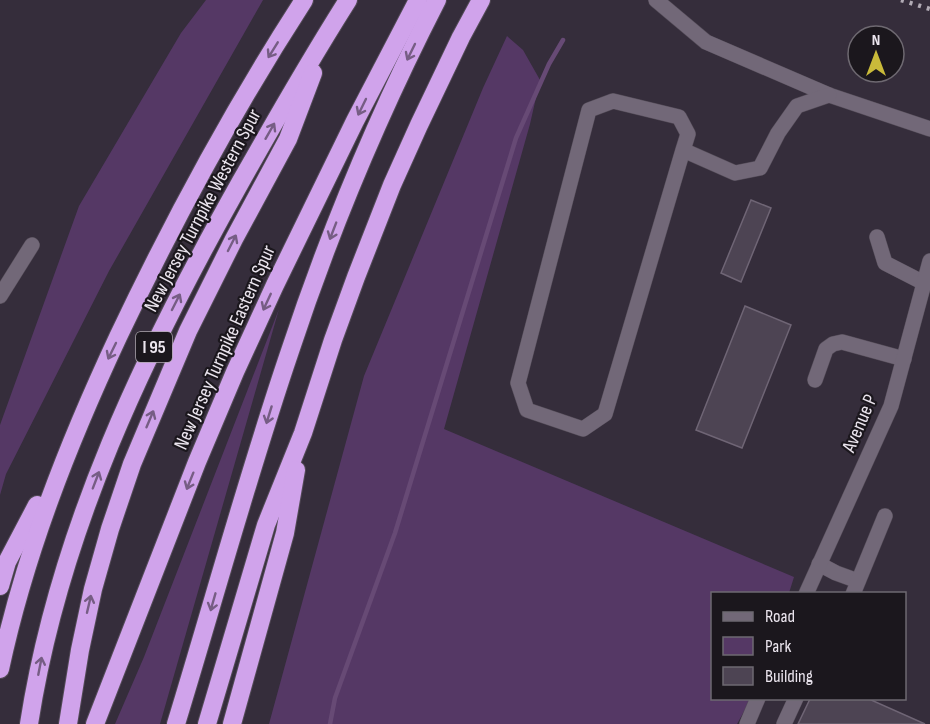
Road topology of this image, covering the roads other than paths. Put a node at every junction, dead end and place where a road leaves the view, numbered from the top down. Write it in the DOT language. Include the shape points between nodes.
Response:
graph roads {
  1 [pos="304,0"];
  2 [pos="348,0"];
  3 [pos="418,0"];
  4 [pos="437,0"];
  5 [pos="481,0"];
  6 [pos="656,0"];
  7 [pos="329,31"];
  8 [pos="829,95"];
  9 [pos="930,129"];
  10 [pos="682,150"];
  11 [pos="877,237"];
  12 [pos="32,245"];
  13 [pos="930,261"];
  14 [pos="924,283"];
  15 [pos="0,296"];
  16 [pos="903,359"];
  17 [pos="815,380"];
  18 [pos="303,433"];
  19 [pos="68,448"];
  20 [pos="885,516"];
  21 [pos="819,564"];
  22 [pos="0,586"];
  23 [pos="856,587"];
  24 [pos="807,592"];
  25 [pos="0,669"];
  26 [pos="758,700"];
  27 [pos="796,700"];
  28 [pos="29,724"];
  29 [pos="68,724"];
  30 [pos="95,724"];
  31 [pos="176,724"];
  32 [pos="207,724"];
  33 [pos="232,724"];
  34 [pos="747,724"];
  35 [pos="784,724"];
  1 -- 19 [label="highway, New Jersey Turnpike Western Spur / I 95, one-way" via="166,240"];
  2 -- 7 [label="highway, New Jersey Turnpike Western Spur / I 95"];
  3 -- 30 [label="highway, New Jersey Turnpike Eastern Spur, one-way" via="355,121 235,372"];
  4 -- 31 [label="highway, one-way" via="360,164 301,319"];
  5 -- 18 [label="highway" via="380,215"];
  6 -- 8 [label="street" via="706,42"];
  28 -- 7 [label="highway, New Jersey Turnpike Western Spur / I 95, one-way" via="61,582 93,485 117,428 202,252"];
  29 -- 7 [label="highway, one-way" via="93,589 132,464 188,331 288,139"];
  8 -- 9 [label="street"];
  8 -- 10 [label="street" via="797,106 760,168 735,173"];
  10 -- 10 [label="street" via="605,414 583,429 527,410 518,383 589,110 613,101 679,117 688,134"];
  11 -- 14 [label="street" via="885,263"];
  12 -- 15 [label="street"];
  13 -- 14 [label="street, Avenue P"];
  14 -- 16 [label="street, Avenue P"];
  16 -- 17 [label="street" via="842,342 833,344 826,349"];
  16 -- 21 [label="street, Avenue P" via="891,406"];
  18 -- 32 [label="highway" via="266,525"];
  18 -- 33 [label="highway" via="285,533"];
  19 -- 22 [label="highway" via="7,562"];
  19 -- 25 [label="highway, New Jersey Turnpike Western Spur / I 95" via="41,520"];
  20 -- 23 [label="street"];
  21 -- 23 [label="street"];
  21 -- 24 [label="street, Avenue P"];
  26 -- 34 [label="street"];
  27 -- 35 [label="street"];
}
